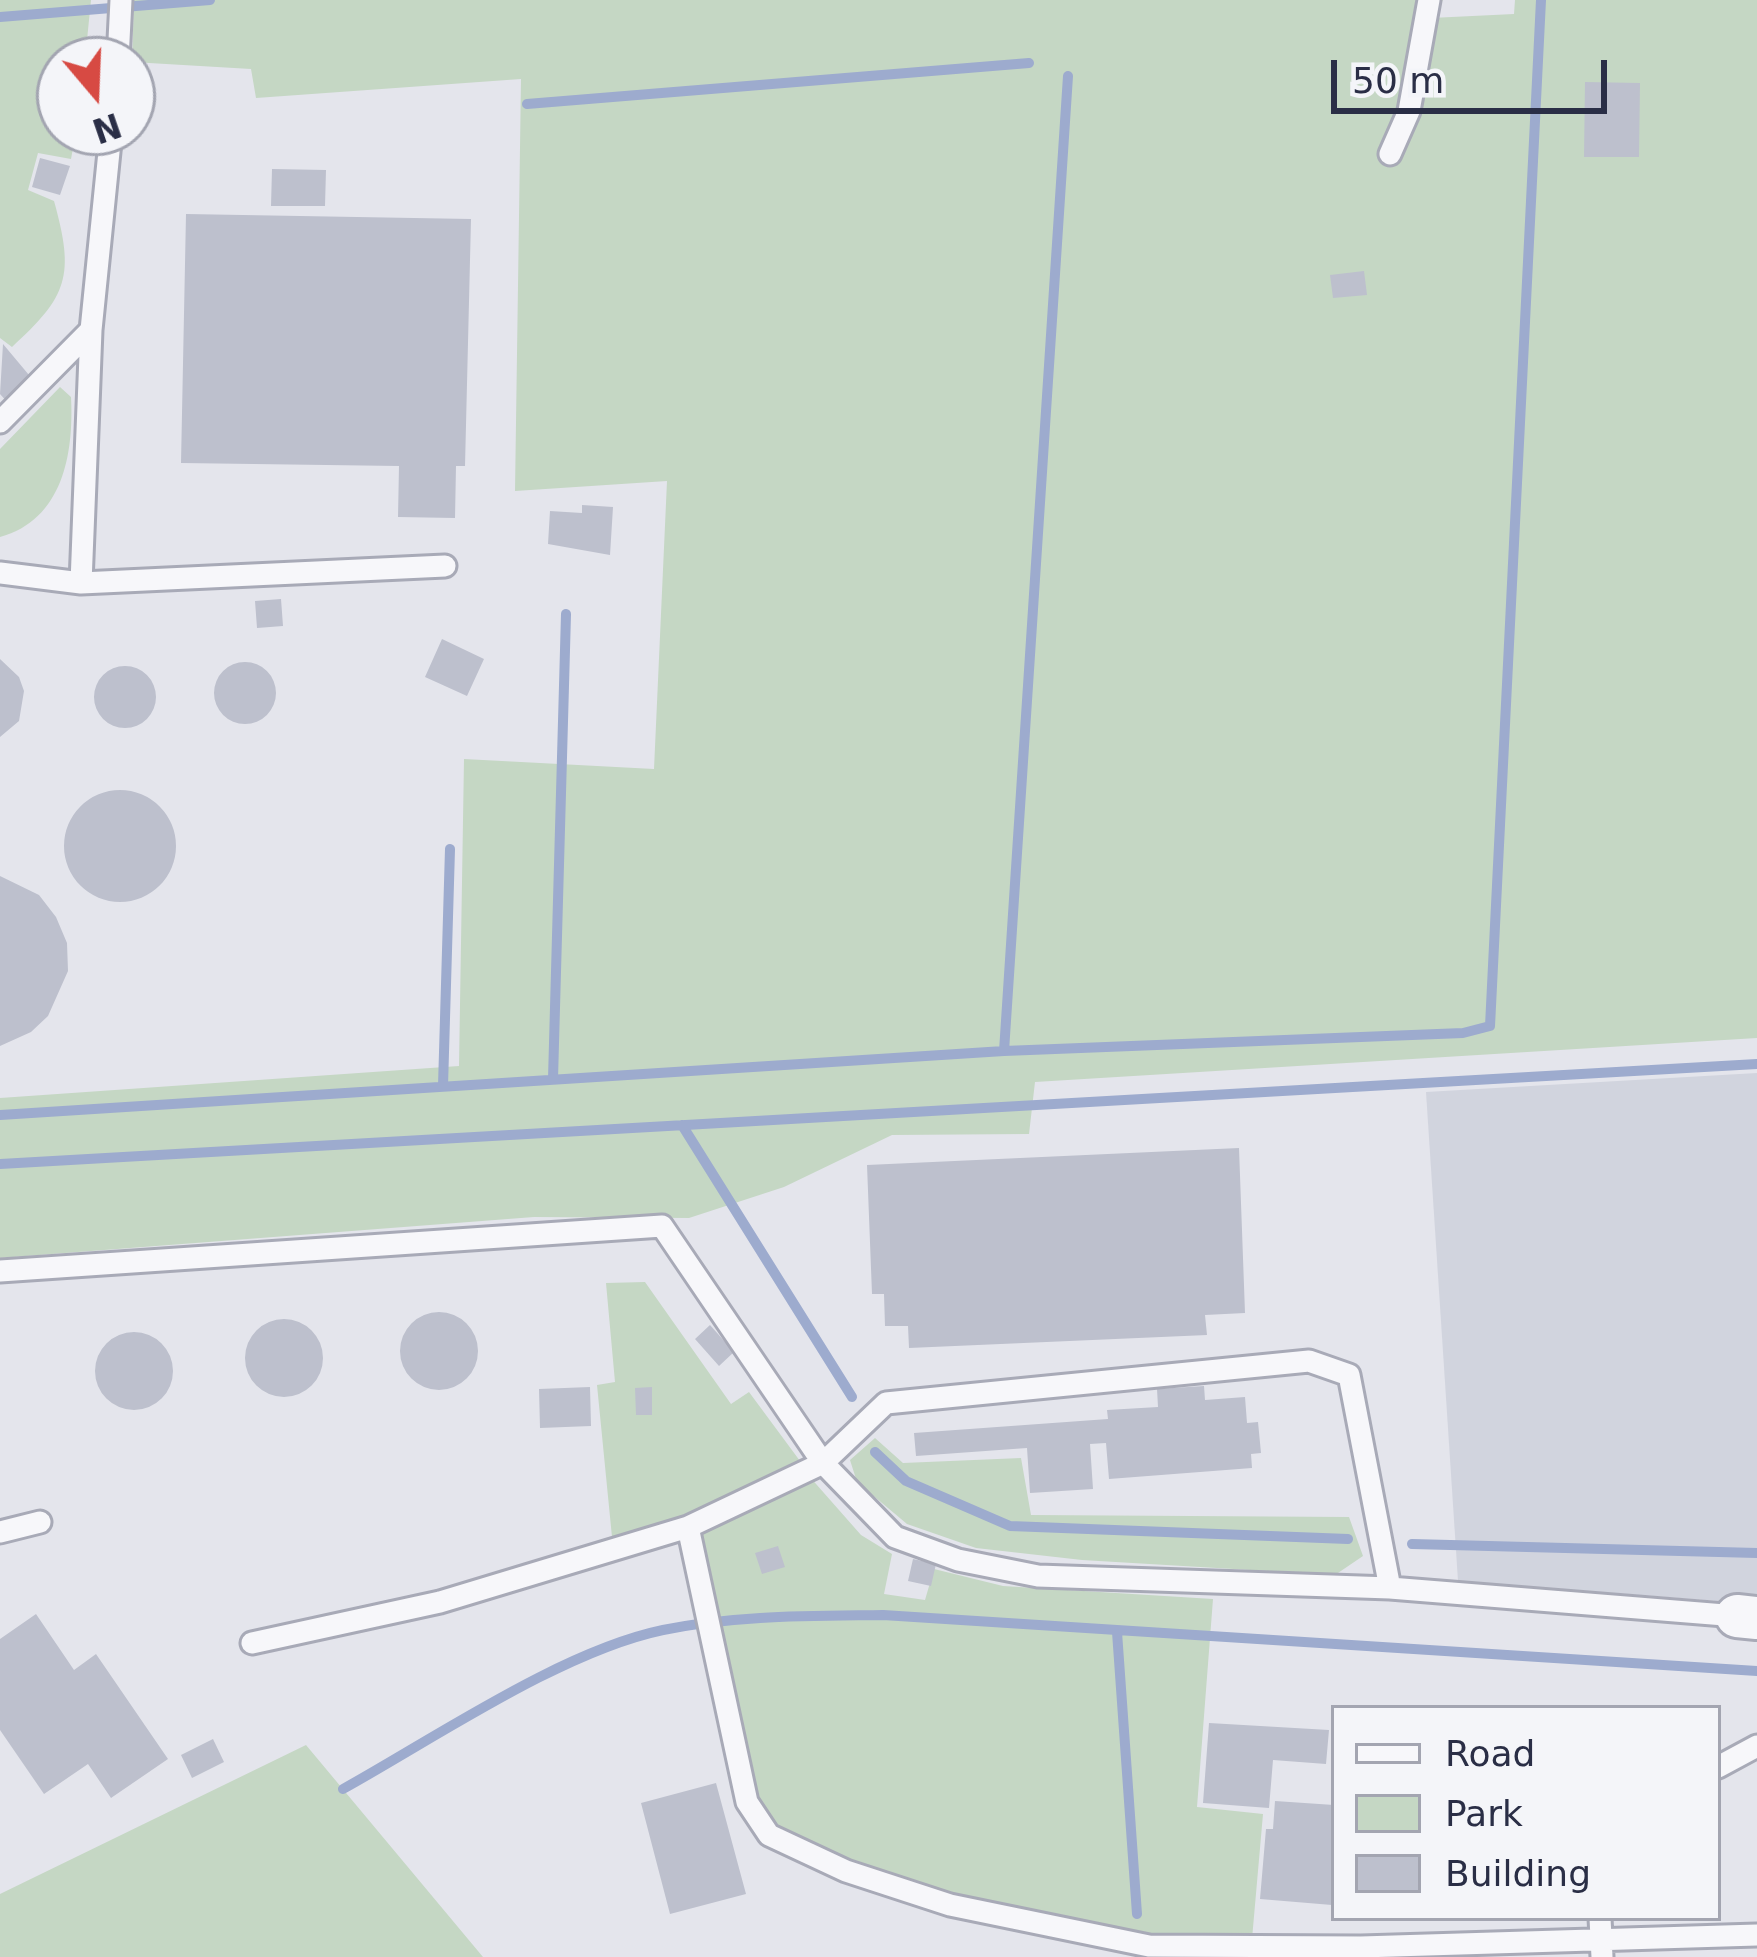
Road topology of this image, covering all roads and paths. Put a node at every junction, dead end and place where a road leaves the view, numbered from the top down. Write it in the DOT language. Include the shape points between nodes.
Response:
graph roads {
  1 [pos="121,0"];
  2 [pos="1429,0"];
  3 [pos="121,36"];
  4 [pos="1390,154"];
  5 [pos="109,156"];
  6 [pos="91,330"];
  7 [pos="0,422"];
  8 [pos="446,566"];
  9 [pos="0,573"];
  10 [pos="81,583"];
  11 [pos="0,1271"];
  12 [pos="823,1463"];
  13 [pos="40,1522"];
  14 [pos="688,1527"];
  15 [pos="0,1532"];
  16 [pos="1390,1588"];
  17 [pos="1747,1617"];
  18 [pos="252,1643"];
  19 [pos="1757,1746"];
  20 [pos="1721,1765"];
  21 [pos="1757,1935"];
  22 [pos="1601,1937"];
  23 [pos="1362,1952"];
  1 -- 3 [label="lane"];
  2 -- 4 [label="lane" via="1409,111"];
  5 -- 6 [label="lane"];
  6 -- 7 [label="lane"];
  6 -- 10 [label="lane"];
  8 -- 10 [label="lane"];
  9 -- 10 [label="lane"];
  11 -- 12 [label="lane" via="662,1226"];
  12 -- 14 [label="lane"];
  12 -- 16 [label="lane" via="896,1537 958,1559 1038,1576"];
  12 -- 16 [label="lane" via="886,1403 1309,1361 1348,1376"];
  13 -- 15 [label="lane"];
  14 -- 18 [label="lane" via="440,1602"];
  14 -- 23 [label="lane" via="747,1802 769,1835 950,1905 1148,1946"];
  16 -- 17 [label="lane"];
  19 -- 20 [label="lane"];
  21 -- 22 [label="lane"];
  22 -- 23 [label="lane"];
}
